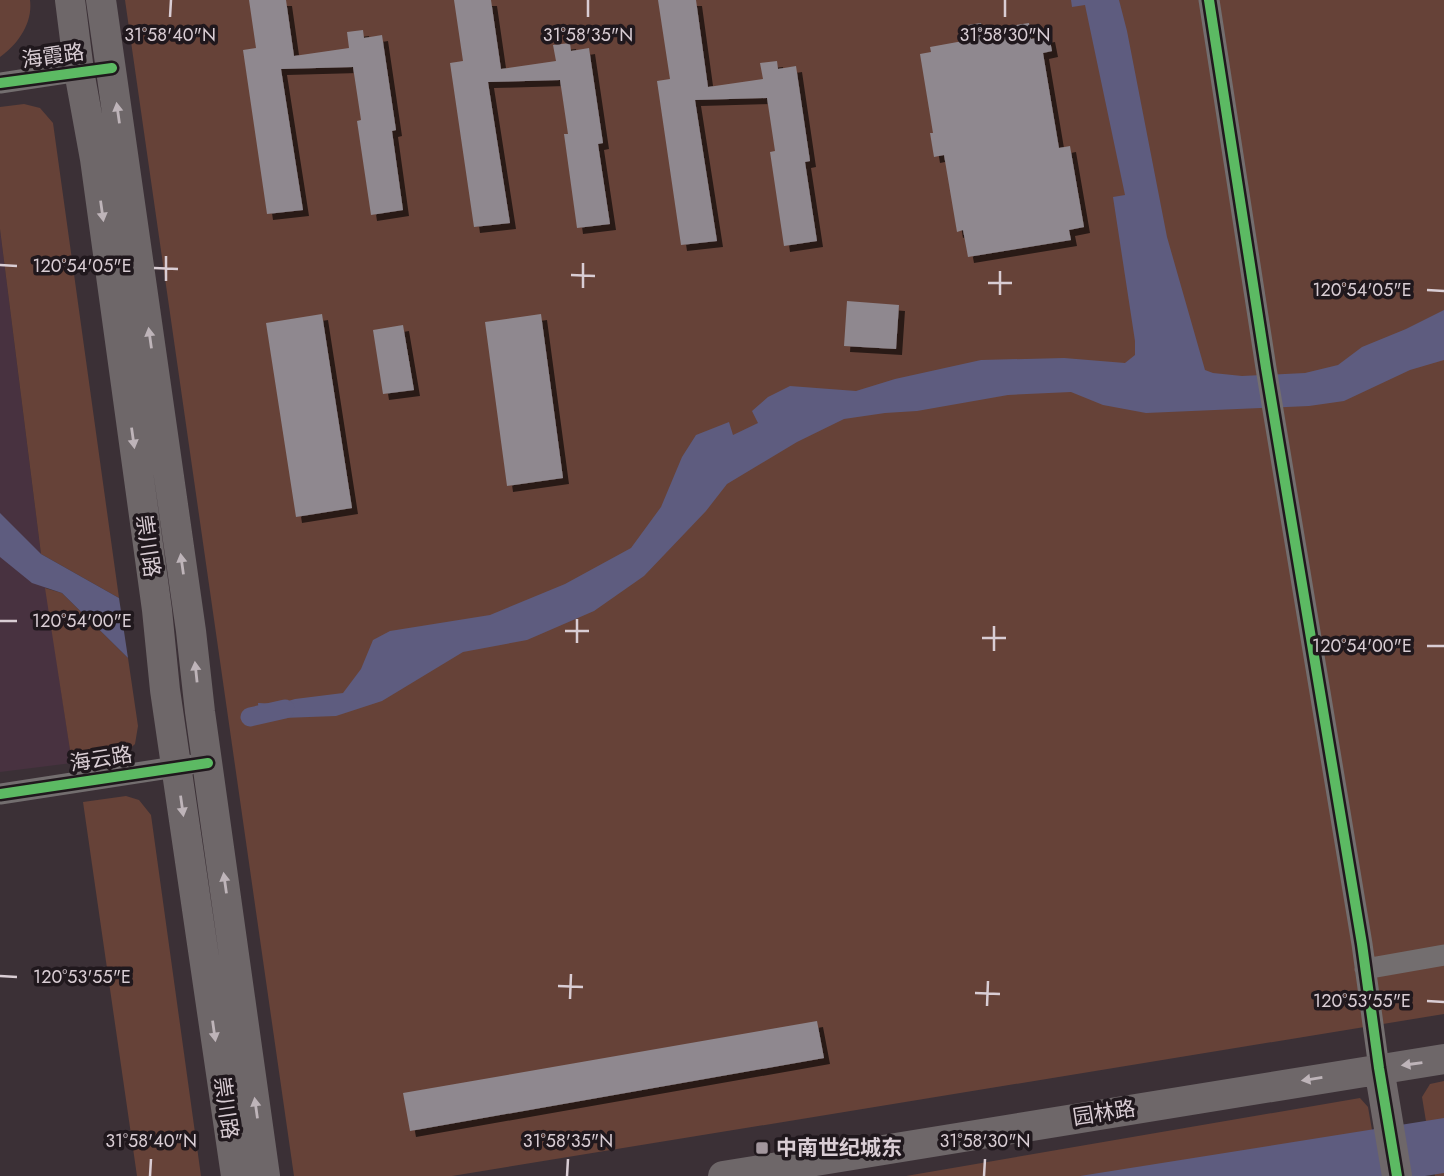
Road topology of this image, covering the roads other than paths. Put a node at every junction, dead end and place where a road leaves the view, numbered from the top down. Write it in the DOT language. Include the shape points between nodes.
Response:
graph roads {
  1 [pos="70,0"];
  2 [pos="101,0"];
  3 [pos="1209,0"];
  4 [pos="111,68"];
  5 [pos="79,71"];
  6 [pos="0,83"];
  7 [pos="208,763"];
  8 [pos="176,766"];
  9 [pos="0,794"];
  10 [pos="1444,955"];
  11 [pos="1364,969"];
  12 [pos="1444,1059"];
  13 [pos="1379,1068"];
  14 [pos="236,1176"];
  15 [pos="265,1176"];
  16 [pos="723,1176"];
  17 [pos="1397,1176"];
  1 -- 5 [label="main road, 崇川路"];
  2 -- 4 [label="main road, 崇川路"];
  3 -- 11 [label="street"];
  4 -- 5 [label="main road, 海霞路"];
  7 -- 4 [label="main road, 崇川路, one-way"];
  5 -- 6 [label="street, 海霞路"];
  5 -- 8 [label="main road, 崇川路, one-way" via="95,159"];
  7 -- 8 [label="street, 海云路"];
  15 -- 7 [label="main road, 崇川路, one-way"];
  8 -- 9 [label="street, 海云路"];
  8 -- 14 [label="main road, 崇川路, one-way"];
  10 -- 11 [label="street"];
  11 -- 13 [label="street"];
  12 -- 13 [label="main road, 园林路, one-way"];
  13 -- 16 [label="main road, 园林路, one-way"];
  13 -- 17 [label="main road"];
}
